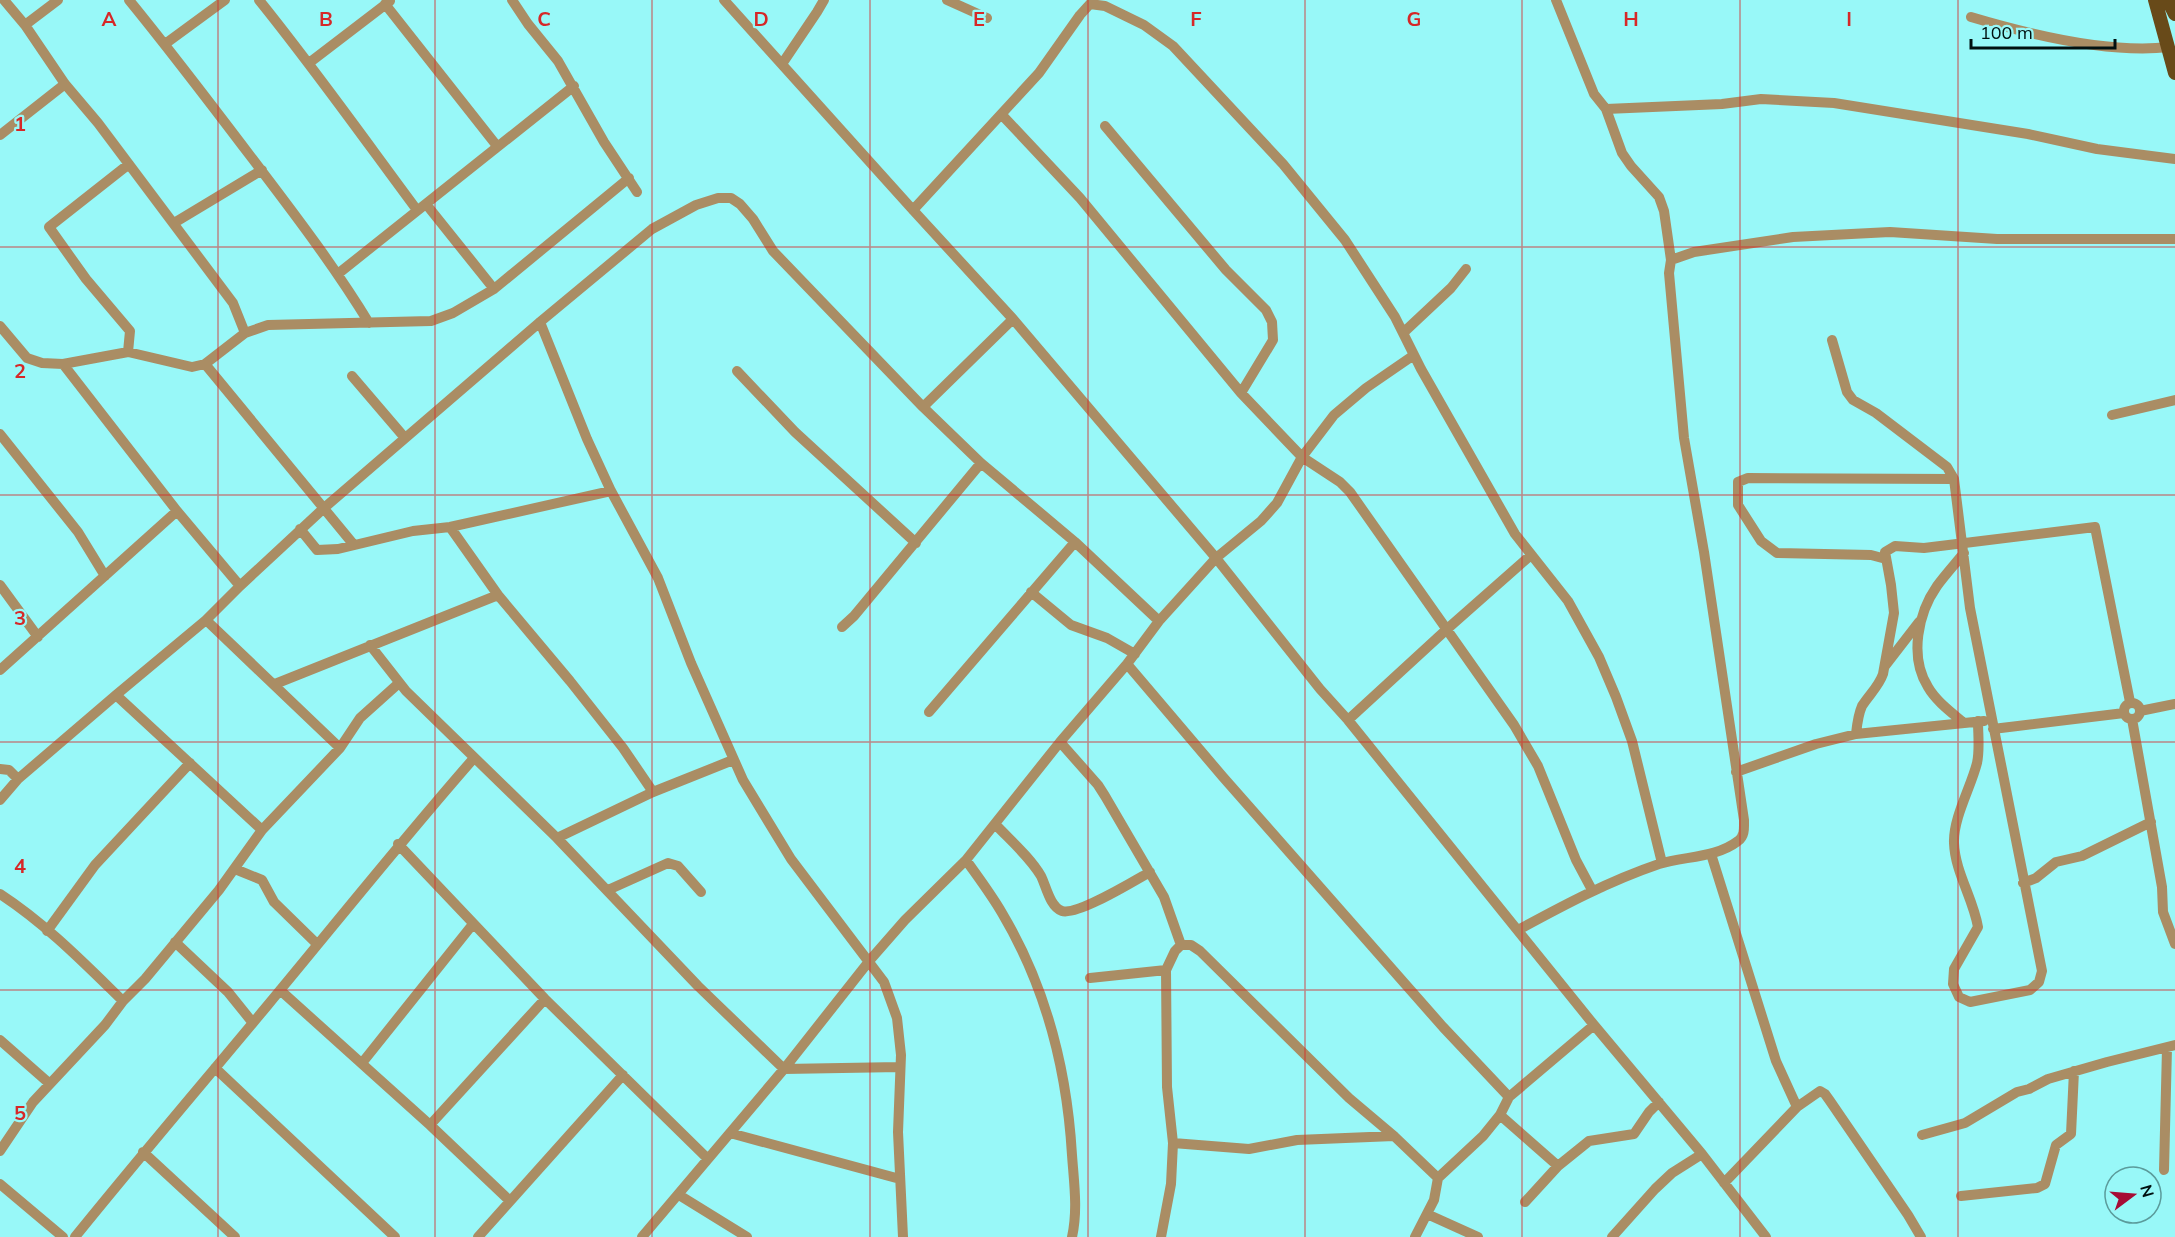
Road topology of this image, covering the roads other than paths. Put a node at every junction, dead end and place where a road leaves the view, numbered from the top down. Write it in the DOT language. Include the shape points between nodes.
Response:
graph roads {
  1 [pos="4,0"];
  2 [pos="58,0"];
  3 [pos="129,0"];
  4 [pos="225,0"];
  5 [pos="259,0"];
  6 [pos="512,0"];
  7 [pos="724,0"];
  8 [pos="824,0"];
  9 [pos="947,0"];
  10 [pos="1556,0"];
  11 [pos="2155,0"];
  12 [pos="2168,0"];
  13 [pos="388,2"];
  14 [pos="2175,14"];
  15 [pos="1971,17"];
  16 [pos="987,18"];
  17 [pos="25,25"];
  18 [pos="165,44"];
  19 [pos="2169,47"];
  20 [pos="309,63"];
  21 [pos="782,64"];
  22 [pos="2175,73"];
  23 [pos="65,84"];
  24 [pos="574,86"];
  25 [pos="1606,109"];
  26 [pos="1002,115"];
  27 [pos="1105,126"];
  28 [pos="0,135"];
  29 [pos="497,146"];
  30 [pos="2175,159"];
  31 [pos="129,164"];
  32 [pos="262,170"];
  33 [pos="629,178"];
  34 [pos="637,192"];
  35 [pos="422,207"];
  36 [pos="913,210"];
  37 [pos="174,223"];
  38 [pos="2175,239"];
  39 [pos="1671,260"];
  40 [pos="1466,269"];
  41 [pos="339,273"];
  42 [pos="494,289"];
  43 [pos="1013,319"];
  44 [pos="369,322"];
  45 [pos="540,322"];
  46 [pos="0,326"];
  47 [pos="245,333"];
  48 [pos="1403,333"];
  49 [pos="1832,340"];
  50 [pos="128,352"];
  51 [pos="1414,355"];
  52 [pos="63,364"];
  53 [pos="205,364"];
  54 [pos="737,371"];
  55 [pos="352,376"];
  56 [pos="1241,393"];
  57 [pos="2175,400"];
  58 [pos="923,406"];
  59 [pos="2112,415"];
  60 [pos="0,434"];
  61 [pos="405,438"];
  62 [pos="1302,457"];
  63 [pos="981,463"];
  64 [pos="1954,479"];
  65 [pos="611,491"];
  66 [pos="324,508"];
  67 [pos="177,511"];
  68 [pos="450,527"];
  69 [pos="300,529"];
  70 [pos="1075,542"];
  71 [pos="916,543"];
  72 [pos="354,545"];
  73 [pos="1963,548"];
  74 [pos="1531,555"];
  75 [pos="1216,558"];
  76 [pos="1886,559"];
  77 [pos="105,576"];
  78 [pos="0,585"];
  79 [pos="240,586"];
  80 [pos="1031,592"];
  81 [pos="498,595"];
  82 [pos="1923,616"];
  83 [pos="206,620"];
  84 [pos="1159,621"];
  85 [pos="842,627"];
  86 [pos="1446,630"];
  87 [pos="38,638"];
  88 [pos="370,645"];
  89 [pos="1135,654"];
  90 [pos="1127,664"];
  91 [pos="1884,667"];
  92 [pos="0,670"];
  93 [pos="399,683"];
  94 [pos="275,684"];
  95 [pos="116,694"];
  96 [pos="2175,704"];
  97 [pos="929,712"];
  98 [pos="2132,714"];
  99 [pos="1348,720"];
  100 [pos="1978,721"];
  101 [pos="1964,723"];
  102 [pos="1992,724"];
  103 [pos="1856,734"];
  104 [pos="1060,742"];
  105 [pos="340,748"];
  106 [pos="474,758"];
  107 [pos="733,760"];
  108 [pos="189,763"];
  109 [pos="0,769"];
  110 [pos="1736,772"];
  111 [pos="18,779"];
  112 [pos="653,792"];
  113 [pos="0,800"];
  114 [pos="2151,822"];
  115 [pos="995,824"];
  116 [pos="262,830"];
  117 [pos="557,838"];
  118 [pos="398,844"];
  119 [pos="1712,854"];
  120 [pos="966,860"];
  121 [pos="1662,863"];
  122 [pos="235,869"];
  123 [pos="1150,873"];
  124 [pos="2023,883"];
  125 [pos="608,890"];
  126 [pos="1592,890"];
  127 [pos="701,892"];
  128 [pos="0,894"];
  129 [pos="473,924"];
  130 [pos="1518,930"];
  131 [pos="47,931"];
  132 [pos="175,942"];
  133 [pos="317,944"];
  134 [pos="2175,944"];
  135 [pos="1181,945"];
  136 [pos="870,960"];
  137 [pos="1166,970"];
  138 [pos="1090,978"];
  139 [pos="280,990"];
  140 [pos="545,999"];
  141 [pos="123,1001"];
  142 [pos="253,1023"];
  143 [pos="1594,1025"];
  144 [pos="0,1040"];
  145 [pos="2171,1047"];
  146 [pos="362,1063"];
  147 [pos="900,1067"];
  148 [pos="215,1068"];
  149 [pos="784,1069"];
  150 [pos="2074,1071"];
  151 [pos="623,1076"];
  152 [pos="50,1084"];
  153 [pos="1509,1097"];
  154 [pos="1659,1102"];
  155 [pos="1797,1107"];
  156 [pos="1500,1115"];
  157 [pos="430,1125"];
  158 [pos="730,1133"];
  159 [pos="1922,1135"];
  160 [pos="1394,1136"];
  161 [pos="1173,1143"];
  162 [pos="0,1152"];
  163 [pos="142,1152"];
  164 [pos="1702,1154"];
  165 [pos="708,1159"];
  166 [pos="1558,1166"];
  167 [pos="2164,1170"];
  168 [pos="1438,1178"];
  169 [pos="900,1179"];
  170 [pos="1725,1183"];
  171 [pos="0,1184"];
  172 [pos="679,1195"];
  173 [pos="1961,1196"];
  174 [pos="509,1200"];
  175 [pos="1525,1202"];
  176 [pos="1427,1214"];
  177 [pos="63,1237"];
  178 [pos="75,1237"];
  179 [pos="235,1237"];
  180 [pos="394,1237"];
  181 [pos="478,1237"];
  182 [pos="642,1237"];
  183 [pos="747,1237"];
  184 [pos="903,1237"];
  185 [pos="1072,1237"];
  186 [pos="1161,1237"];
  187 [pos="1415,1237"];
  188 [pos="1478,1237"];
  189 [pos="1612,1237"];
  190 [pos="1766,1237"];
  191 [pos="1921,1237"];
  1 -- 17 [label="street"];
  2 -- 17 [label="street"];
  3 -- 18 [label="street"];
  4 -- 18 [label="street"];
  5 -- 20 [label="street"];
  6 -- 24 [label="street"];
  7 -- 21 [label="street"];
  8 -- 21 [label="street"];
  9 -- 16 [label="street"];
  10 -- 25 [label="street" via="1594,94"];
  11 -- 19 [label="main road"];
  12 -- 14 [label="main road"];
  13 -- 20 [label="street"];
  13 -- 29 [label="street"];
  15 -- 19 [label="street" via="2021,32 2074,41 2141,49"];
  17 -- 23 [label="street"];
  18 -- 32 [label="street"];
  19 -- 22 [label="main road"];
  20 -- 35 [label="street" via="341,110"];
  21 -- 36 [label="street"];
  23 -- 28 [label="street"];
  23 -- 31 [label="street"];
  24 -- 29 [label="street"];
  24 -- 33 [label="street"];
  25 -- 30 [label="street" via="1722,105 1761,99 1834,103"];
  25 -- 39 [label="street" via="1622,153 1659,197"];
  26 -- 36 [label="street"];
  26 -- 48 [label="street" via="1090,4 1105,6 1144,25 1173,46 1283,164 1345,240"];
  26 -- 56 [label="street" via="1080,198"];
  27 -- 56 [label="street" via="1226,270 1266,310 1272,322 1273,340"];
  29 -- 35 [label="street"];
  31 -- 37 [label="street"];
  31 -- 50 [label="street" via="49,227 130,331"];
  32 -- 37 [label="street"];
  32 -- 41 [label="street"];
  33 -- 34 [label="street"];
  33 -- 42 [label="street"];
  35 -- 41 [label="street"];
  35 -- 42 [label="street"];
  36 -- 43 [label="street"];
  37 -- 47 [label="street" via="233,303"];
  38 -- 39 [label="street" via="1997,239 1890,231 1793,237 1694,252"];
  39 -- 110 [label="street" via="1684,438"];
  40 -- 48 [label="street" via="1452,288"];
  41 -- 44 [label="street"];
  42 -- 44 [label="street" via="431,321"];
  43 -- 58 [label="street"];
  43 -- 75 [label="street"];
  44 -- 47 [label="street" via="268,325"];
  45 -- 58 [label="street" via="652,229 696,205 731,198 753,219 780,259"];
  45 -- 61 [label="street"];
  45 -- 65 [label="street"];
  46 -- 52 [label="street" via="27,358"];
  47 -- 53 [label="street"];
  48 -- 51 [label="street"];
  49 -- 64 [label="street" via="1847,392 1853,400 1947,467"];
  50 -- 52 [label="street"];
  50 -- 53 [label="street" via="192,367"];
  51 -- 62 [label="street" via="1366,387 1334,415"];
  51 -- 74 [label="street" via="1515,534"];
  52 -- 67 [label="street"];
  53 -- 66 [label="street"];
  54 -- 71 [label="street" via="795,432"];
  55 -- 61 [label="street"];
  56 -- 62 [label="street"];
  57 -- 59 [label="street"];
  58 -- 63 [label="street"];
  60 -- 77 [label="street" via="78,532"];
  61 -- 66 [label="street"];
  62 -- 75 [label="street" via="1277,503"];
  62 -- 86 [label="street" via="1350,492"];
  63 -- 70 [label="street"];
  63 -- 71 [label="street"];
  64 -- 73 [label="street"];
  64 -- 76 [label="street" via="1748,478 1738,482 1738,505 1761,541 1777,553 1871,555"];
  65 -- 68 [label="street"];
  65 -- 107 [label="street" via="658,578"];
  66 -- 69 [label="street"];
  66 -- 72 [label="street"];
  67 -- 77 [label="street"];
  67 -- 79 [label="street"];
  68 -- 72 [label="street"];
  68 -- 81 [label="street"];
  69 -- 72 [label="street" via="317,550"];
  69 -- 79 [label="street"];
  70 -- 80 [label="street"];
  70 -- 84 [label="street"];
  71 -- 85 [label="street"];
  73 -- 76 [label="street" via="1895,546 1885,552"];
  73 -- 82 [label="street" via="1936,587"];
  73 -- 98 [label="street" via="2095,527 2130,702 2137,704"];
  73 -- 102 [label="street"];
  74 -- 86 [label="street"];
  74 -- 121 [label="street" via="1568,601 1612,687 1632,741"];
  75 -- 84 [label="street"];
  75 -- 99 [label="street"];
  76 -- 91 [label="street" via="1894,613"];
  77 -- 87 [label="street"];
  78 -- 87 [label="street"];
  79 -- 83 [label="street"];
  80 -- 89 [label="street" via="1071,625 1107,638"];
  80 -- 97 [label="street"];
  81 -- 88 [label="street"];
  81 -- 112 [label="street" via="623,748"];
  82 -- 91 [label="street"];
  82 -- 101 [label="street" via="1917,654 1926,685"];
  83 -- 94 [label="street"];
  83 -- 95 [label="street"];
  84 -- 89 [label="street"];
  86 -- 99 [label="street"];
  86 -- 126 [label="street" via="1514,725 1538,766"];
  87 -- 92 [label="street"];
  88 -- 93 [label="street"];
  88 -- 94 [label="street"];
  89 -- 90 [label="street"];
  90 -- 104 [label="street"];
  90 -- 153 [label="street" via="1443,1027"];
  91 -- 103 [label="street" via="1881,680 1863,706"];
  93 -- 105 [label="street" via="360,718"];
  93 -- 106 [label="street"];
  94 -- 105 [label="street"];
  95 -- 108 [label="street"];
  95 -- 111 [label="street"];
  96 -- 98 [label="street"];
  98 -- 102 [label="street"];
  98 -- 114 [label="street"];
  99 -- 130 [label="street"];
  100 -- 101 [label="street"];
  100 -- 102 [label="street"];
  100 -- 124 [label="street" via="1977,761 1954,842 1978,927 1954,969 1953,984 1959,997 1970,1002 2030,990 2040,982 2042,971"];
  101 -- 103 [label="street"];
  102 -- 124 [label="street"];
  103 -- 110 [label="street"];
  104 -- 115 [label="street"];
  104 -- 123 [label="street" via="1098,785"];
  105 -- 116 [label="street"];
  106 -- 117 [label="street"];
  106 -- 118 [label="street"];
  107 -- 112 [label="street"];
  107 -- 136 [label="street" via="791,860"];
  108 -- 116 [label="street"];
  108 -- 131 [label="street" via="95,865"];
  109 -- 111 [label="street" via="9,770"];
  110 -- 119 [label="street" via="1744,833 1737,842"];
  111 -- 113 [label="street"];
  112 -- 117 [label="street"];
  114 -- 124 [label="street" via="2082,856 2056,862"];
  114 -- 134 [label="street" via="2163,912"];
  115 -- 120 [label="street"];
  115 -- 123 [label="street" via="1040,874 1060,911 1085,907"];
  116 -- 122 [label="street"];
  117 -- 125 [label="street"];
  118 -- 129 [label="street"];
  118 -- 133 [label="street"];
  119 -- 121 [label="street"];
  119 -- 155 [label="street" via="1776,1061"];
  120 -- 136 [label="street"];
  120 -- 185 [label="street" via="1015,937 1055,1036 1070,1119 1075,1203"];
  121 -- 126 [label="street"];
  122 -- 132 [label="street"];
  122 -- 133 [label="street" via="262,880 274,902"];
  123 -- 135 [label="street" via="1164,897"];
  125 -- 127 [label="street" via="668,863 678,866"];
  125 -- 149 [label="street" via="698,986"];
  126 -- 130 [label="street"];
  128 -- 131 [label="street"];
  129 -- 140 [label="street"];
  129 -- 146 [label="street"];
  130 -- 143 [label="street"];
  131 -- 141 [label="street"];
  132 -- 141 [label="street"];
  132 -- 142 [label="street" via="228,992"];
  133 -- 139 [label="street"];
  135 -- 137 [label="street"];
  135 -- 160 [label="street" via="1191,945 1200,951 1349,1098"];
  136 -- 147 [label="street" via="885,982 897,1018"];
  136 -- 149 [label="street"];
  137 -- 138 [label="street"];
  137 -- 161 [label="street" via="1167,1087"];
  139 -- 142 [label="street"];
  139 -- 146 [label="street"];
  140 -- 151 [label="street"];
  140 -- 157 [label="street"];
  141 -- 152 [label="street"];
  142 -- 148 [label="street"];
  143 -- 153 [label="street"];
  143 -- 154 [label="street"];
  144 -- 152 [label="street"];
  145 -- 150 [label="street"];
  145 -- 167 [label="street"];
  146 -- 157 [label="street"];
  147 -- 149 [label="street"];
  147 -- 169 [label="street"];
  148 -- 163 [label="street"];
  148 -- 180 [label="street"];
  149 -- 158 [label="street"];
  150 -- 159 [label="street" via="2017,1092 1965,1123"];
  150 -- 173 [label="street" via="2071,1134 2056,1145 2045,1184"];
  151 -- 165 [label="street"];
  151 -- 174 [label="street"];
  152 -- 162 [label="street" via="33,1102"];
  153 -- 156 [label="street"];
  154 -- 164 [label="street"];
  154 -- 166 [label="street" via="1634,1134 1589,1141"];
  155 -- 170 [label="street"];
  155 -- 191 [label="street" via="1818,1092 1825,1094"];
  156 -- 166 [label="street"];
  156 -- 168 [label="street" via="1484,1136"];
  157 -- 174 [label="street"];
  158 -- 165 [label="street"];
  158 -- 169 [label="street"];
  160 -- 161 [label="street" via="1297,1140 1249,1149"];
  160 -- 168 [label="street"];
  161 -- 186 [label="street" via="1171,1184"];
  163 -- 178 [label="street"];
  163 -- 179 [label="street"];
  164 -- 170 [label="street"];
  164 -- 189 [label="street" via="1663,1181"];
  165 -- 172 [label="street"];
  166 -- 175 [label="street"];
  168 -- 176 [label="street"];
  169 -- 184 [label="street"];
  170 -- 190 [label="street"];
  171 -- 177 [label="street"];
  172 -- 182 [label="street"];
  172 -- 183 [label="street"];
  174 -- 181 [label="street"];
  176 -- 187 [label="street"];
  176 -- 188 [label="street"];
}
